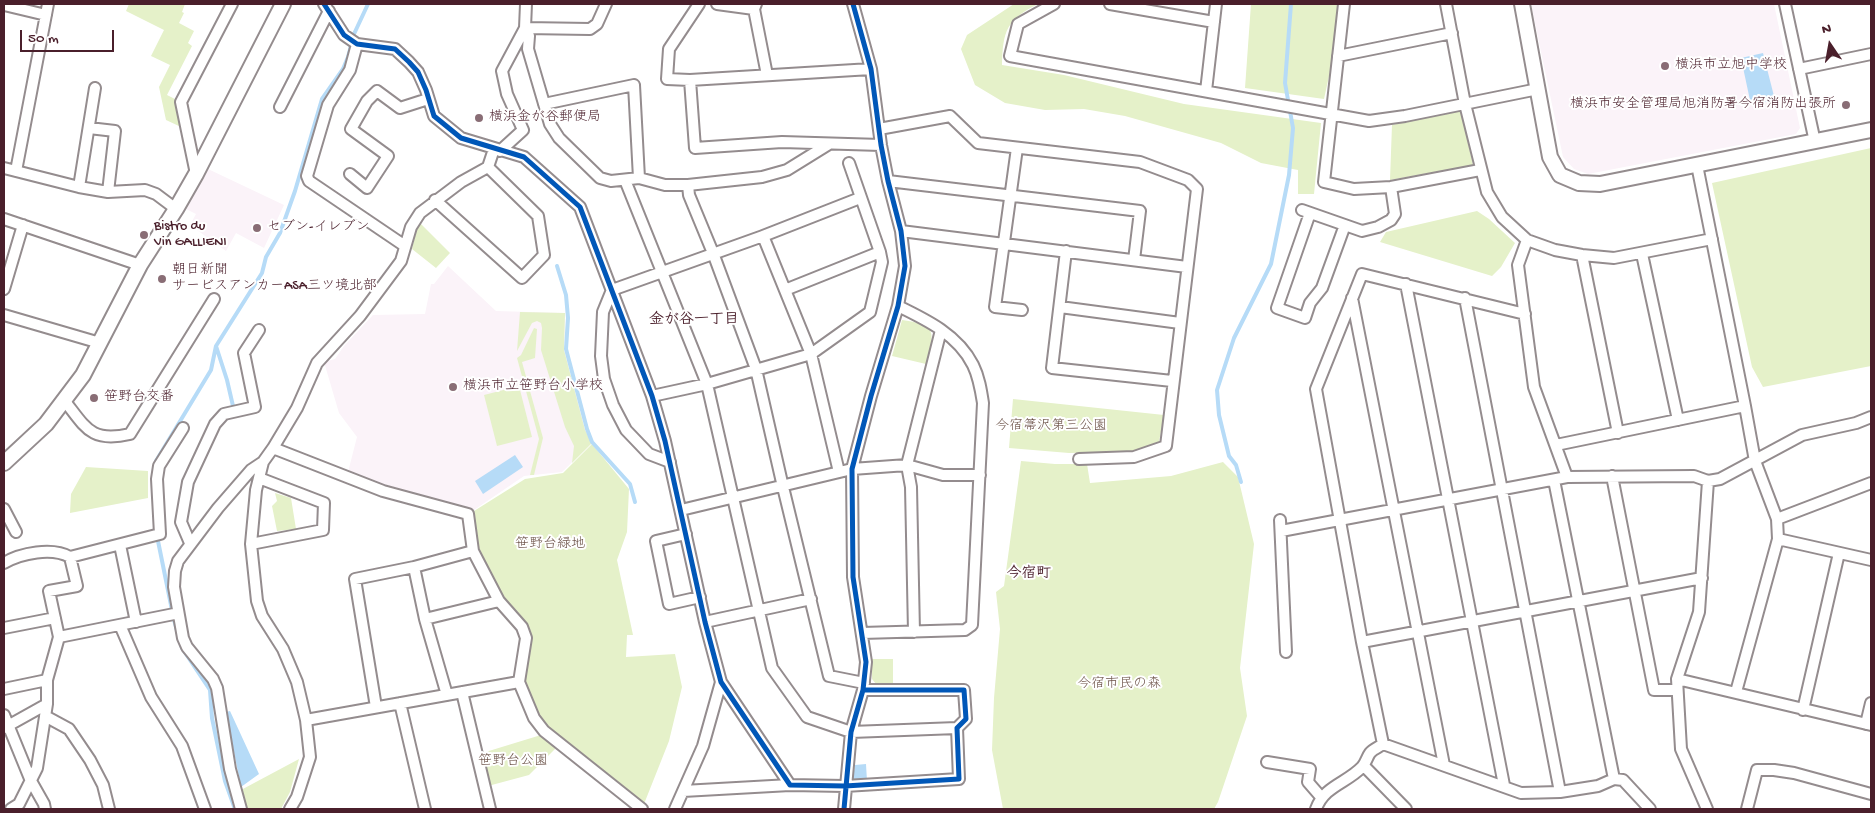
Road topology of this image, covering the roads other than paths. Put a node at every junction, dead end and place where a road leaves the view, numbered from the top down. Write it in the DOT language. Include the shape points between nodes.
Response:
graph roads {
  1 [pos="48,4"];
  2 [pos="232,4"];
  3 [pos="283,4"];
  4 [pos="526,4"];
  5 [pos="606,4"];
  6 [pos="699,4"];
  7 [pos="717,4"];
  8 [pos="853,4"];
  9 [pos="1054,4"];
  10 [pos="1110,4"];
  11 [pos="1216,4"];
  12 [pos="1344,4"];
  13 [pos="1446,4"];
  14 [pos="1522,4"];
  15 [pos="1785,4"];
  16 [pos="4,5"];
  17 [pos="755,6"];
  18 [pos="327,7"];
  19 [pos="46,15"];
  20 [pos="1214,22"];
  21 [pos="525,28"];
  22 [pos="1452,33"];
  23 [pos="357,44"];
  24 [pos="1871,54"];
  25 [pos="1338,56"];
  26 [pos="871,69"];
  27 [pos="1799,69"];
  28 [pos="767,75"];
  29 [pos="690,80"];
  30 [pos="95,88"];
  31 [pos="1538,89"];
  32 [pos="1206,91"];
  33 [pos="428,99"];
  34 [pos="544,104"];
  35 [pos="1465,104"];
  36 [pos="280,107"];
  37 [pos="1332,115"];
  38 [pos="89,128"];
  39 [pos="879,130"];
  40 [pos="1871,130"];
  41 [pos="1815,142"];
  42 [pos="829,144"];
  43 [pos="881,145"];
  44 [pos="1017,148"];
  45 [pos="497,150"];
  46 [pos="849,163"];
  47 [pos="1697,165"];
  48 [pos="488,167"];
  49 [pos="4,168"];
  50 [pos="1480,170"];
  51 [pos="16,171"];
  52 [pos="196,174"];
  53 [pos="350,174"];
  54 [pos="639,178"];
  55 [pos="625,180"];
  56 [pos="888,181"];
  57 [pos="688,185"];
  58 [pos="79,187"];
  59 [pos="1391,187"];
  60 [pos="108,192"];
  61 [pos="1010,197"];
  62 [pos="860,198"];
  63 [pos="435,200"];
  64 [pos="176,209"];
  65 [pos="4,218"];
  66 [pos="1345,224"];
  67 [pos="23,225"];
  68 [pos="901,230"];
  69 [pos="763,236"];
  70 [pos="1712,239"];
  71 [pos="1527,240"];
  72 [pos="1004,244"];
  73 [pos="405,246"];
  74 [pos="880,252"];
  75 [pos="1066,252"];
  76 [pos="713,253"];
  77 [pos="1642,254"];
  78 [pos="1582,255"];
  79 [pos="1134,260"];
  80 [pos="140,265"];
  81 [pos="1187,267"];
  82 [pos="662,272"];
  83 [pos="1406,284"];
  84 [pos="4,290"];
  85 [pos="612,290"];
  86 [pos="785,290"];
  87 [pos="214,298"];
  88 [pos="1352,298"];
  89 [pos="1465,298"];
  90 [pos="898,306"];
  91 [pos="1060,307"];
  92 [pos="1022,310"];
  93 [pos="1525,314"];
  94 [pos="4,315"];
  95 [pos="1180,324"];
  96 [pos="259,330"];
  97 [pos="941,330"];
  98 [pos="100,343"];
  99 [pos="811,354"];
  100 [pos="756,369"];
  101 [pos="1172,381"];
  102 [pos="707,384"];
  103 [pos="652,396"];
  104 [pos="64,400"];
  105 [pos="1745,406"];
  106 [pos="1871,417"];
  107 [pos="1678,420"];
  108 [pos="183,428"];
  109 [pos="1618,433"];
  110 [pos="1556,446"];
  111 [pos="273,448"];
  112 [pos="1079,459"];
  113 [pos="1755,461"];
  114 [pos="263,462"];
  115 [pos="670,462"];
  116 [pos="4,463"];
  117 [pos="907,465"];
  118 [pos="852,469"];
  119 [pos="839,472"];
  120 [pos="980,475"];
  121 [pos="1612,476"];
  122 [pos="1566,477"];
  123 [pos="259,478"];
  124 [pos="1554,480"];
  125 [pos="1708,481"];
  126 [pos="1871,482"];
  127 [pos="783,487"];
  128 [pos="1502,489"];
  129 [pos="732,498"];
  130 [pos="1448,499"];
  131 [pos="4,509"];
  132 [pos="1394,509"];
  133 [pos="681,510"];
  134 [pos="1777,519"];
  135 [pos="1280,520"];
  136 [pos="1340,520"];
  137 [pos="1281,531"];
  138 [pos="16,532"];
  139 [pos="686,534"];
  140 [pos="1778,539"];
  141 [pos="190,543"];
  142 [pos="251,544"];
  143 [pos="120,545"];
  144 [pos="474,551"];
  145 [pos="1839,553"];
  146 [pos="70,557"];
  147 [pos="1871,560"];
  148 [pos="4,562"];
  149 [pos="414,567"];
  150 [pos="1702,578"];
  151 [pos="1634,590"];
  152 [pos="700,597"];
  153 [pos="811,599"];
  154 [pos="499,601"];
  155 [pos="1578,601"];
  156 [pos="758,610"];
  157 [pos="1525,611"];
  158 [pos="178,615"];
  159 [pos="55,618"];
  160 [pos="425,619"];
  161 [pos="1472,621"];
  162 [pos="136,622"];
  163 [pos="705,622"];
  164 [pos="120,625"];
  165 [pos="4,628"];
  166 [pos="1418,631"];
  167 [pos="914,632"];
  168 [pos="862,633"];
  169 [pos="59,637"];
  170 [pos="1362,642"];
  171 [pos="1286,652"];
  172 [pos="47,680"];
  173 [pos="1677,680"];
  174 [pos="519,682"];
  175 [pos="721,682"];
  176 [pos="864,686"];
  177 [pos="4,689"];
  178 [pos="1677,690"];
  179 [pos="462,692"];
  180 [pos="1736,692"];
  181 [pos="447,695"];
  182 [pos="400,703"];
  183 [pos="1871,703"];
  184 [pos="47,704"];
  185 [pos="376,707"];
  186 [pos="1803,710"];
  187 [pos="4,715"];
  188 [pos="45,716"];
  189 [pos="306,720"];
  190 [pos="1869,725"];
  191 [pos="6,726"];
  192 [pos="956,728"];
  193 [pos="851,732"];
  194 [pos="1383,744"];
  195 [pos="1267,762"];
  196 [pos="1444,765"];
  197 [pos="1364,766"];
  198 [pos="1614,778"];
  199 [pos="31,781"];
  200 [pos="790,785"];
  201 [pos="1504,785"];
  202 [pos="845,786"];
  203 [pos="683,791"];
  204 [pos="1560,792"];
  205 [pos="1871,794"];
  206 [pos="1321,797"];
  207 [pos="11,809"];
  208 [pos="45,809"];
  209 [pos="109,809"];
  210 [pos="205,809"];
  211 [pos="241,809"];
  212 [pos="290,809"];
  213 [pos="425,809"];
  214 [pos="490,809"];
  215 [pos="642,809"];
  216 [pos="675,809"];
  217 [pos="844,809"];
  218 [pos="1316,809"];
  219 [pos="1406,809"];
  220 [pos="1650,809"];
  221 [pos="1707,809"];
  222 [pos="1747,809"];
  1 -- 19 [label="street"];
  2 -- 52 [label="street" via="181,102"];
  3 -- 52 [label="street"];
  4 -- 21 [label="street"];
  5 -- 21 [label="street" via="597,24 590,29"];
  6 -- 29 [label="street" via="669,49 667,79"];
  7 -- 17 [label="street"];
  8 -- 26 [label="street"];
  9 -- 32 [label="street" via="1018,24 1010,56"];
  10 -- 20 [label="street"];
  11 -- 20 [label="street"];
  12 -- 25 [label="street"];
  13 -- 22 [label="street"];
  14 -- 31 [label="street"];
  15 -- 27 [label="street"];
  16 -- 19 [label="street"];
  17 -- 28 [label="street"];
  18 -- 23 [label="street" via="344,35"];
  18 -- 36 [label="street"];
  19 -- 51 [label="street"];
  20 -- 32 [label="street"];
  21 -- 34 [label="street"];
  21 -- 45 [label="street" via="502,71 507,94 522,130"];
  22 -- 25 [label="street"];
  22 -- 35 [label="street"];
  23 -- 33 [label="street" via="395,50 418,72"];
  23 -- 73 [label="street" via="350,70 328,105 307,176 309,181"];
  24 -- 27 [label="street"];
  25 -- 37 [label="street"];
  26 -- 28 [label="street"];
  26 -- 39 [label="street"];
  27 -- 41 [label="street"];
  28 -- 29 [label="street"];
  29 -- 42 [label="street" via="695,148 782,142"];
  30 -- 38 [label="street"];
  31 -- 35 [label="street"];
  31 -- 47 [label="street" via="1550,157 1560,175 1579,183 1600,184"];
  32 -- 37 [label="street"];
  33 -- 45 [label="street" via="434,116 461,138"];
  33 -- 53 [label="street" via="400,108 377,91 351,129 388,156 367,188"];
  34 -- 54 [label="street" via="634,85"];
  34 -- 55 [label="street" via="550,124 559,138 600,178"];
  35 -- 37 [label="street" via="1369,121"];
  35 -- 50 [label="street"];
  37 -- 59 [label="street" via="1324,182 1354,190"];
  38 -- 58 [label="street"];
  38 -- 60 [label="street" via="115,131"];
  39 -- 43 [label="street"];
  39 -- 44 [label="street" via="950,116 978,143"];
  40 -- 41 [label="street"];
  41 -- 47 [label="street"];
  42 -- 43 [label="street" via="844,147"];
  42 -- 57 [label="street" via="778,173"];
  43 -- 56 [label="street"];
  44 -- 61 [label="street"];
  44 -- 81 [label="street" via="1140,162 1188,180 1196,189"];
  45 -- 48 [label="street"];
  45 -- 85 [label="street" via="524,157 580,207"];
  46 -- 62 [label="street"];
  47 -- 70 [label="street"];
  48 -- 63 [label="street"];
  48 -- 63 [label="street" via="538,216 544,255 522,278"];
  49 -- 51 [label="street"];
  50 -- 59 [label="street"];
  50 -- 71 [label="street" via="1487,192 1502,217"];
  51 -- 58 [label="street"];
  52 -- 64 [label="street"];
  54 -- 55 [label="street"];
  54 -- 57 [label="street" via="665,185"];
  55 -- 82 [label="street"];
  56 -- 61 [label="street"];
  56 -- 68 [label="street"];
  57 -- 76 [label="street" via="689,195"];
  58 -- 60 [label="street"];
  59 -- 66 [label="street" via="1395,214 1391,220 1378,228 1362,231"];
  60 -- 64 [label="street" via="145,190"];
  61 -- 72 [label="street"];
  61 -- 79 [label="street" via="1140,211"];
  62 -- 69 [label="street"];
  62 -- 74 [label="street"];
  63 -- 73 [label="street" via="420,213"];
  64 -- 80 [label="street"];
  65 -- 67 [label="street"];
  66 -- 66 [label="street" via="1306,211 1277,308 1305,318 1310,303 1322,288"];
  67 -- 80 [label="street"];
  67 -- 84 [label="street"];
  68 -- 72 [label="street"];
  68 -- 90 [label="street" via="905,266"];
  69 -- 76 [label="street"];
  69 -- 86 [label="street"];
  70 -- 77 [label="street"];
  70 -- 105 [label="street"];
  71 -- 78 [label="street"];
  71 -- 93 [label="street" via="1518,266"];
  72 -- 75 [label="street"];
  72 -- 92 [label="street" via="995,307"];
  73 -- 111 [label="street" via="401,260 360,316 317,363 297,408"];
  74 -- 86 [label="street"];
  74 -- 99 [label="street" via="882,262 870,312"];
  75 -- 79 [label="street"];
  75 -- 91 [label="street"];
  76 -- 82 [label="street"];
  76 -- 100 [label="street"];
  77 -- 78 [label="street" via="1614,258"];
  77 -- 107 [label="street"];
  78 -- 109 [label="street"];
  79 -- 81 [label="street"];
  80 -- 98 [label="street"];
  81 -- 95 [label="street"];
  82 -- 85 [label="street"];
  82 -- 102 [label="street"];
  83 -- 88 [label="street" via="1362,274"];
  83 -- 89 [label="street"];
  83 -- 130 [label="street"];
  85 -- 103 [label="street"];
  85 -- 115 [label="street" via="603,312 601,356 604,379 626,430 649,454"];
  86 -- 99 [label="street"];
  87 -- 104 [label="street" via="130,434 96,436"];
  88 -- 132 [label="street"];
  88 -- 136 [label="street" via="1316,389"];
  89 -- 93 [label="street"];
  89 -- 128 [label="street"];
  90 -- 97 [label="street"];
  90 -- 118 [label="street"];
  91 -- 95 [label="street"];
  91 -- 101 [label="street" via="1052,368"];
  93 -- 110 [label="street" via="1534,387"];
  94 -- 98 [label="street"];
  95 -- 101 [label="street"];
  96 -- 141 [label="street" via="244,352 255,407 224,414 215,424 188,482 181,522"];
  97 -- 117 [label="street"];
  97 -- 120 [label="street" via="957,343 973,365 979,382 983,403"];
  98 -- 104 [label="street" via="83,375"];
  99 -- 100 [label="street"];
  99 -- 119 [label="street"];
  100 -- 102 [label="street"];
  100 -- 127 [label="street"];
  101 -- 112 [label="street" via="1166,446 1134,457"];
  102 -- 103 [label="street"];
  102 -- 129 [label="street"];
  103 -- 115 [label="street"];
  104 -- 116 [label="street" via="46,424"];
  105 -- 107 [label="street"];
  105 -- 113 [label="street"];
  106 -- 113 [label="street" via="1802,436"];
  107 -- 109 [label="street"];
  108 -- 143 [label="street" via="159,466 160,534"];
  109 -- 110 [label="street"];
  110 -- 122 [label="street"];
  111 -- 114 [label="street"];
  111 -- 144 [label="street" via="383,491 468,514"];
  113 -- 125 [label="street" via="1720,479"];
  113 -- 134 [label="street"];
  114 -- 123 [label="street"];
  114 -- 141 [label="street" via="251,470"];
  115 -- 133 [label="street"];
  117 -- 118 [label="street"];
  117 -- 120 [label="street" via="943,474"];
  117 -- 167 [label="street" via="911,487"];
  118 -- 119 [label="street"];
  118 -- 168 [label="street" via="853,577"];
  119 -- 127 [label="street"];
  120 -- 167 [label="street" via="972,624 965,630"];
  121 -- 122 [label="street"];
  121 -- 125 [label="street" via="1694,476"];
  121 -- 151 [label="street"];
  122 -- 124 [label="street"];
  123 -- 142 [label="street"];
  123 -- 142 [label="street" via="324,503 323,530"];
  124 -- 128 [label="street"];
  124 -- 155 [label="street"];
  125 -- 150 [label="street"];
  126 -- 134 [label="street"];
  127 -- 129 [label="street"];
  127 -- 153 [label="street"];
  128 -- 130 [label="street"];
  128 -- 157 [label="street"];
  129 -- 133 [label="street"];
  129 -- 156 [label="street"];
  130 -- 132 [label="street"];
  130 -- 161 [label="street"];
  131 -- 138 [label="street"];
  132 -- 136 [label="street"];
  132 -- 166 [label="street"];
  133 -- 139 [label="street"];
  134 -- 140 [label="street"];
  135 -- 137 [label="street"];
  136 -- 137 [label="street"];
  136 -- 170 [label="street"];
  137 -- 171 [label="street"];
  139 -- 152 [label="street"];
  139 -- 152 [label="street" via="656,541 669,604"];
  140 -- 145 [label="street"];
  140 -- 180 [label="street"];
  141 -- 158 [label="street" via="175,571"];
  142 -- 189 [label="street" via="257,601 291,667"];
  143 -- 146 [label="street"];
  143 -- 162 [label="street"];
  144 -- 149 [label="street"];
  144 -- 154 [label="street"];
  145 -- 147 [label="street"];
  145 -- 186 [label="street"];
  146 -- 148 [label="street" via="45,551"];
  146 -- 159 [label="street" via="77,586 49,591"];
  149 -- 160 [label="street"];
  149 -- 185 [label="street" via="355,580"];
  150 -- 151 [label="street"];
  150 -- 173 [label="street" via="1699,612"];
  151 -- 155 [label="street"];
  151 -- 178 [label="street" via="1654,690"];
  152 -- 163 [label="street"];
  153 -- 156 [label="street"];
  153 -- 176 [label="street" via="830,676"];
  154 -- 160 [label="street"];
  154 -- 174 [label="street" via="522,627 526,638"];
  155 -- 157 [label="street"];
  155 -- 198 [label="street"];
  156 -- 163 [label="street"];
  156 -- 193 [label="street" via="772,668 807,717"];
  157 -- 161 [label="street"];
  157 -- 204 [label="street"];
  158 -- 162 [label="street"];
  158 -- 211 [label="street" via="187,647 217,688 230,769"];
  159 -- 165 [label="street"];
  159 -- 169 [label="street"];
  160 -- 181 [label="street"];
  161 -- 166 [label="street"];
  161 -- 201 [label="street"];
  162 -- 164 [label="street"];
  163 -- 175 [label="street"];
  164 -- 169 [label="street"];
  164 -- 210 [label="street" via="151,697 182,746"];
  166 -- 170 [label="street"];
  166 -- 196 [label="street"];
  167 -- 168 [label="street"];
  168 -- 176 [label="street" via="866,662"];
  169 -- 172 [label="street"];
  170 -- 194 [label="street"];
  172 -- 177 [label="street"];
  172 -- 184 [label="street"];
  173 -- 178 [label="street"];
  173 -- 180 [label="street"];
  174 -- 179 [label="street"];
  174 -- 215 [label="street" via="534,718 544,732"];
  175 -- 200 [label="street"];
  175 -- 203 [label="street" via="703,746"];
  176 -- 192 [label="street" via="964,690 966,719"];
  176 -- 193 [label="street"];
  178 -- 221 [label="street" via="1681,748"];
  179 -- 181 [label="street"];
  179 -- 214 [label="street"];
  180 -- 186 [label="street"];
  181 -- 182 [label="street"];
  182 -- 185 [label="street"];
  182 -- 213 [label="street"];
  183 -- 190 [label="street"];
  184 -- 188 [label="street"];
  184 -- 191 [label="street"];
  185 -- 189 [label="street"];
  186 -- 190 [label="street"];
  187 -- 191 [label="street"];
  188 -- 199 [label="street" via="37,768"];
  188 -- 209 [label="street" via="69,729 90,760"];
  189 -- 212 [label="street" via="310,757"];
  191 -- 199 [label="street"];
  192 -- 193 [label="street"];
  192 -- 202 [label="street" via="959,779"];
  193 -- 202 [label="street"];
  194 -- 196 [label="street"];
  194 -- 197 [label="street" via="1371,752"];
  195 -- 206 [label="street" via="1310,769 1308,782"];
  196 -- 201 [label="street"];
  197 -- 206 [label="street"];
  197 -- 219 [label="street"];
  198 -- 204 [label="street" via="1598,786"];
  198 -- 220 [label="street" via="1623,780"];
  199 -- 207 [label="street" via="19,804"];
  199 -- 208 [label="street"];
  200 -- 202 [label="street"];
  200 -- 203 [label="street"];
  201 -- 204 [label="street" via="1521,793"];
  202 -- 217 [label="street"];
  203 -- 216 [label="street"];
  205 -- 222 [label="street" via="1794,773 1757,770"];
  206 -- 218 [label="street"];
}
